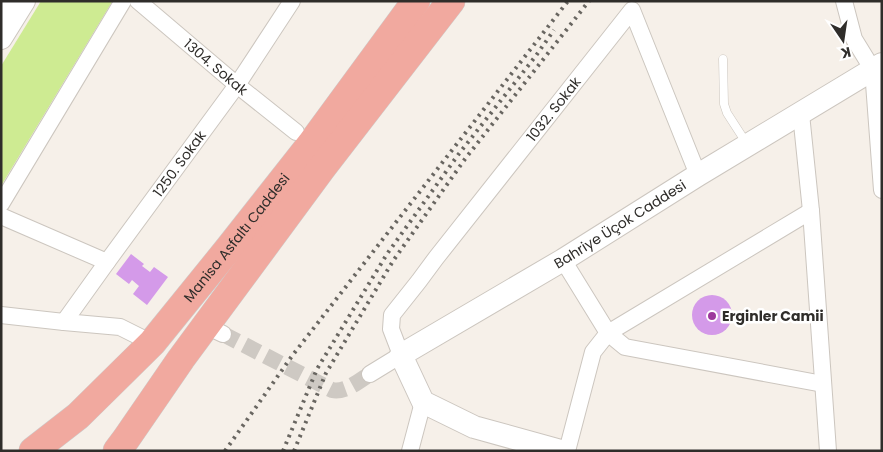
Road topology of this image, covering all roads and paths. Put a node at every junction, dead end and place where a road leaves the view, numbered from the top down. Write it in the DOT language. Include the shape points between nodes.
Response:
graph roads {
  1 [pos="5,1"];
  2 [pos="24,1"];
  3 [pos="123,1"];
  4 [pos="138,1"];
  5 [pos="292,1"];
  6 [pos="416,1"];
  7 [pos="451,1"];
  8 [pos="844,1"];
  9 [pos="1,7"];
  10 [pos="1,38"];
  11 [pos="722,59"];
  12 [pos="877,67"];
  13 [pos="237,85"];
  14 [pos="801,114"];
  15 [pos="296,132"];
  16 [pos="748,145"];
  17 [pos="698,175"];
  18 [pos="882,190"];
  19 [pos="1,204"];
  20 [pos="811,211"];
  21 [pos="1,216"];
  22 [pos="563,260"];
  23 [pos="107,262"];
  24 [pos="1,315"];
  25 [pos="64,322"];
  26 [pos="608,333"];
  27 [pos="152,343"];
  28 [pos="401,355"];
  29 [pos="370,374"];
  30 [pos="823,384"];
  31 [pos="423,402"];
  32 [pos="33,451"];
  33 [pos="117,451"];
  34 [pos="410,451"];
  35 [pos="561,451"];
  36 [pos="567,451"];
  37 [pos="828,451"];
  1 -- 9 [label="street"];
  2 -- 10 [label="street"];
  3 -- 19 [label="street"];
  4 -- 13 [label="street, 1304. Sokak"];
  5 -- 13 [label="street, 1250. Sokak"];
  6 -- 27 [label="highway, Manisa Asfaltı Caddesi" via="311,144"];
  7 -- 33 [label="highway, Manisa Asfaltı Caddesi" via="322,168 214,330 181,358"];
  8 -- 12 [label="street" via="854,39"];
  11 -- 16 [label="lane" via="727,114"];
  12 -- 14 [label="street, Bahriye Üçok Caddesi"];
  12 -- 18 [label="street"];
  13 -- 15 [label="street, 1304. Sokak"];
  13 -- 23 [label="street, 1250. Sokak"];
  14 -- 16 [label="street, Bahriye Üçok Caddesi"];
  14 -- 20 [label="street"];
  16 -- 17 [label="street, Bahriye Üçok Caddesi"];
  17 -- 22 [label="street, Bahriye Üçok Caddesi"];
  17 -- 28 [label="street, 1032. Sokak" via="632,10 392,315 391,329"];
  20 -- 26 [label="street"];
  20 -- 30 [label="street"];
  21 -- 23 [label="street"];
  22 -- 26 [label="street"];
  22 -- 28 [label="street, Bahriye Üçok Caddesi"];
  23 -- 25 [label="street, 1250. Sokak"];
  24 -- 25 [label="street"];
  25 -- 27 [label="street" via="120,327"];
  26 -- 30 [label="street" via="625,347"];
  26 -- 36 [label="street" via="593,352"];
  27 -- 32 [label="highway, Manisa Asfaltı Caddesi" via="78,416"];
  28 -- 29 [label="street"];
  28 -- 31 [label="street"];
  30 -- 37 [label="street"];
  31 -- 34 [label="street"];
  31 -- 35 [label="street" via="474,427"];
}
